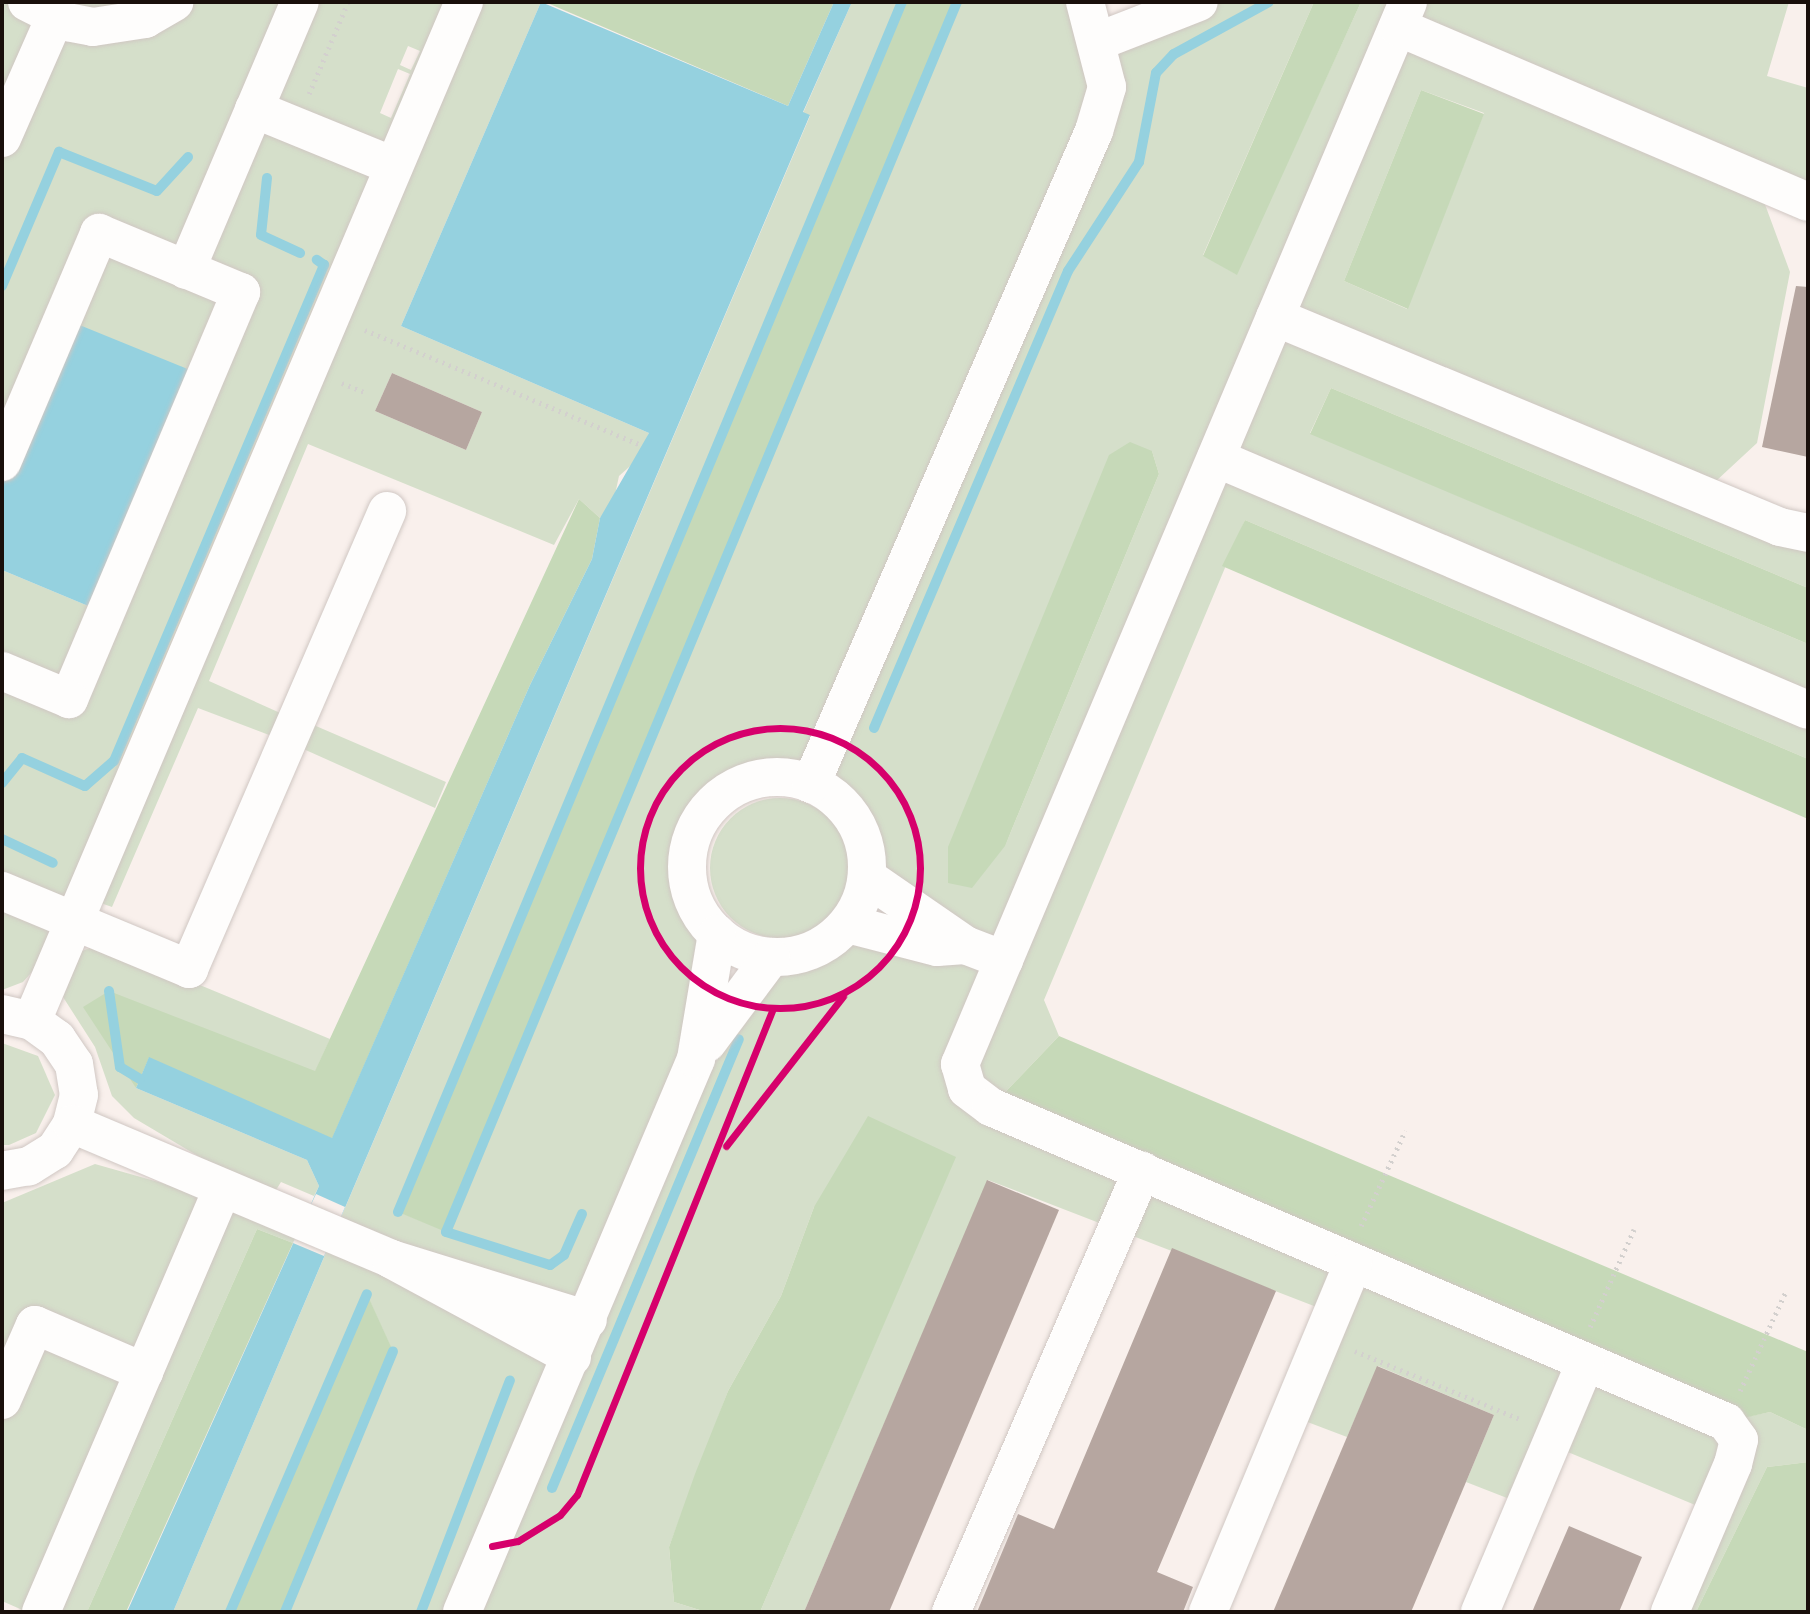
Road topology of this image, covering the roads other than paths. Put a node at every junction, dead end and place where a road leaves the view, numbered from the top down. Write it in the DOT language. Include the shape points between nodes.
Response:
graph roads {
  1 [pos="175,2"];
  2 [pos="300,2"];
  3 [pos="464,2"];
  4 [pos="1085,2"];
  5 [pos="1199,2"];
  6 [pos="41,9"];
  7 [pos="1403,14"];
  8 [pos="1099,41"];
  9 [pos="254,109"];
  10 [pos="2,138"];
  11 [pos="394,166"];
  12 [pos="1808,202"];
  13 [pos="186,270"];
  14 [pos="1275,317"];
  15 [pos="1216,458"];
  16 [pos="2,463"];
  17 [pos="387,511"];
  18 [pos="1808,533"];
  19 [pos="2,671"];
  20 [pos="1808,710"];
  21 [pos="811,784"];
  22 [pos="868,878"];
  23 [pos="2,891"];
  24 [pos="74,921"];
  25 [pos="848,924"];
  26 [pos="717,934"];
  27 [pos="965,945"];
  28 [pos="771,957"];
  29 [pos="1004,960"];
  30 [pos="17,1018"];
  31 [pos="696,1059"];
  32 [pos="72,1124"];
  33 [pos="2,1171"];
  34 [pos="1142,1171"];
  35 [pos="223,1188"];
  36 [pos="391,1259"];
  37 [pos="1350,1261"];
  38 [pos="588,1320"];
  39 [pos="572,1357"];
  40 [pos="1581,1361"];
  41 [pos="144,1372"];
  42 [pos="2,1400"];
  43 [pos="41,1612"];
  44 [pos="463,1612"];
  45 [pos="951,1612"];
  46 [pos="1208,1612"];
  47 [pos="1480,1612"];
  48 [pos="1670,1612"];
  1 -- 6 [label="lane" via="119,26"];
  2 -- 9 [label="lane"];
  3 -- 11 [label="lane"];
  4 -- 8 [label="lane"];
  5 -- 8 [label="lane"];
  6 -- 10 [label="lane"];
  7 -- 12 [label="lane"];
  7 -- 14 [label="lane"];
  8 -- 21 [label="lane" via="1107,87 1094,131"];
  9 -- 11 [label="lane"];
  9 -- 13 [label="lane"];
  11 -- 24 [label="lane"];
  13 -- 16 [label="lane" via="99,233"];
  13 -- 19 [label="lane" via="241,292 69,699"];
  14 -- 15 [label="lane"];
  14 -- 18 [label="lane" via="1780,527"];
  15 -- 20 [label="lane"];
  15 -- 29 [label="lane"];
  17 -- 24 [label="lane" via="189,969"];
  21 -- 22 [label="lane" via="853,816 866,846"];
  21 -- 26 [label="lane" via="768,777 737,785 711,805 693,831 686,863 690,896"];
  22 -- 25 [label="lane"];
  22 -- 27 [label="lane"];
  23 -- 24 [label="lane"];
  24 -- 30 [label="lane"];
  25 -- 27 [label="lane" via="937,947"];
  25 -- 28 [label="lane" via="824,945"];
  26 -- 28 [label="lane" via="730,945"];
  26 -- 31 [label="lane"];
  27 -- 29 [label="lane"];
  28 -- 31 [label="lane"];
  29 -- 34 [label="lane" via="960,1064 967,1089 991,1107"];
  30 -- 32 [label="lane" via="57,1038 74,1064 79,1094"];
  31 -- 38 [label="lane"];
  32 -- 33 [label="lane" via="55,1150 29,1166"];
  32 -- 35 [label="lane"];
  34 -- 37 [label="lane"];
  34 -- 45 [label="lane"];
  35 -- 36 [label="lane"];
  35 -- 41 [label="lane"];
  36 -- 38 [label="lane"];
  36 -- 39 [label="lane"];
  37 -- 40 [label="lane"];
  37 -- 46 [label="lane"];
  38 -- 39 [label="lane"];
  39 -- 44 [label="lane"];
  40 -- 47 [label="lane" via="1556,1433"];
  40 -- 48 [label="lane" via="1726,1422 1739,1440"];
  41 -- 42 [label="lane" via="35,1325"];
  41 -- 43 [label="lane"];
}
